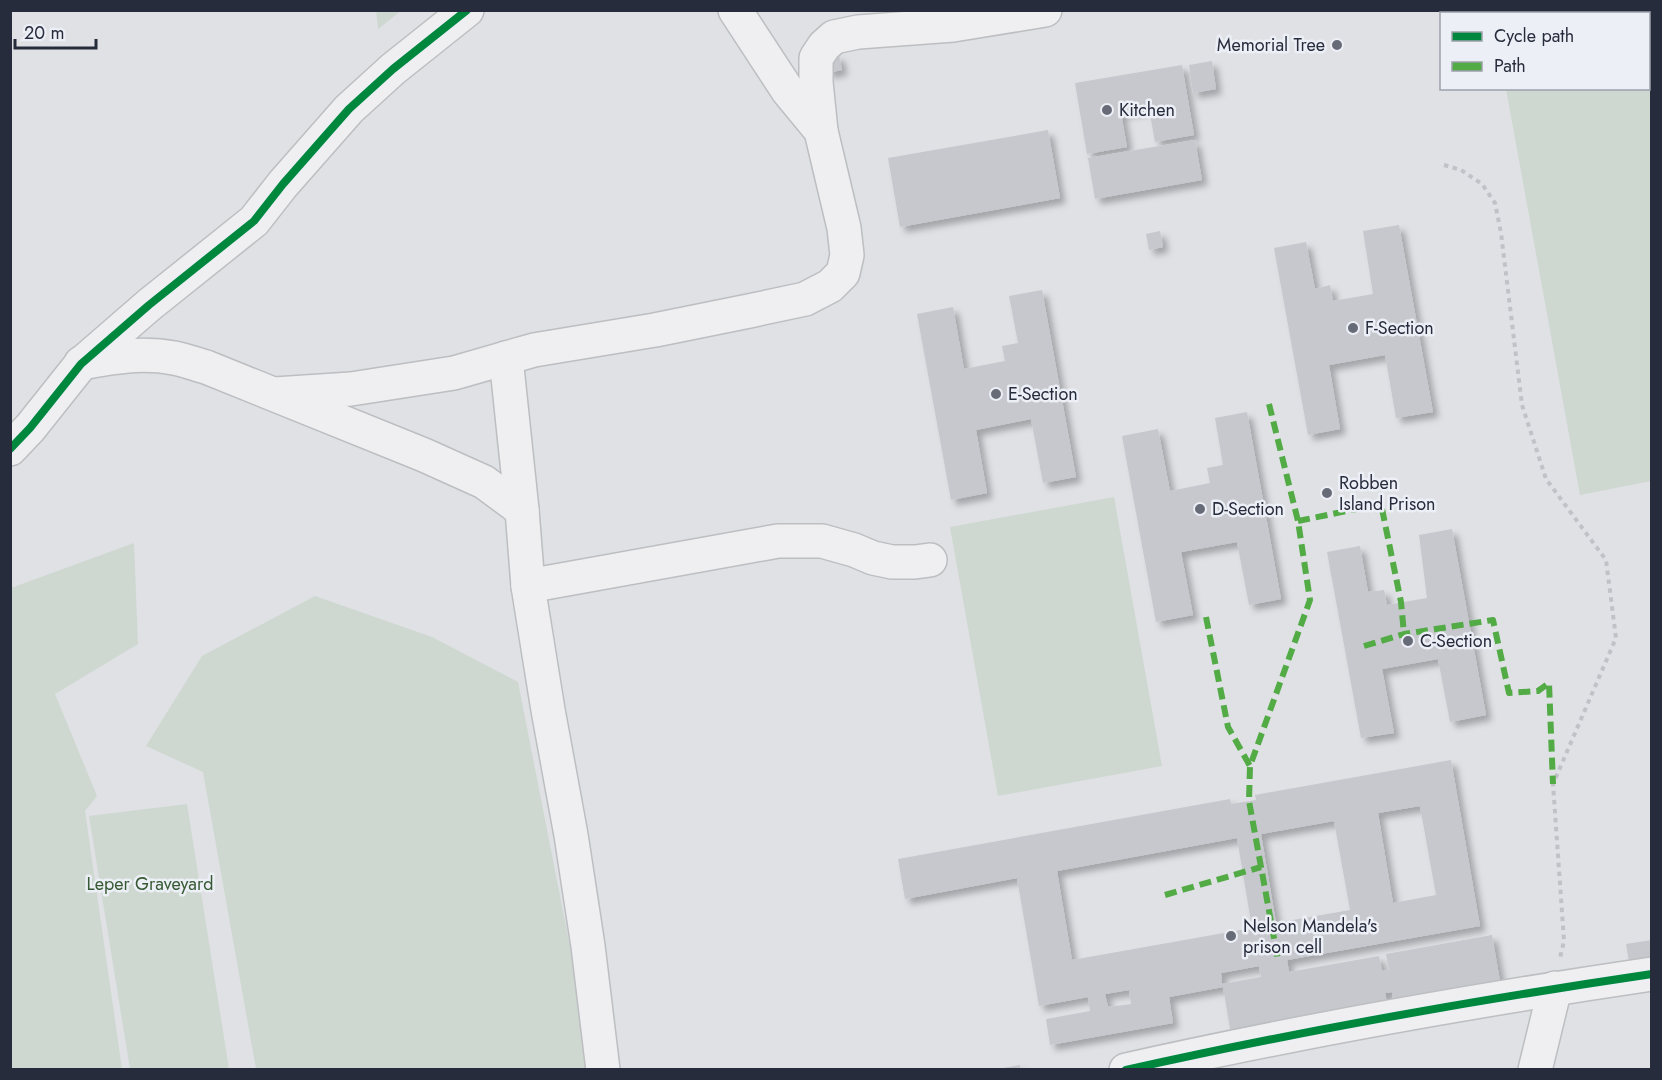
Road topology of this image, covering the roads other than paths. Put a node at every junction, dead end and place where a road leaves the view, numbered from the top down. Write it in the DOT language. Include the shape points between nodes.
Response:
graph roads {
  1 [pos="466,10"];
  2 [pos="735,10"];
  3 [pos="1045,10"];
  4 [pos="821,131"];
  5 [pos="506,358"];
  6 [pos="81,364"];
  7 [pos="275,394"];
  8 [pos="10,448"];
  9 [pos="522,510"];
  10 [pos="930,560"];
  11 [pos="528,586"];
  12 [pos="1652,974"];
  13 [pos="1555,988"];
  14 [pos="603,1070"];
  15 [pos="1126,1070"];
  16 [pos="1535,1070"];
  1 -- 6 [label="street" via="349,109 254,221"];
  2 -- 4 [label="street" via="788,91"];
  3 -- 4 [label="street" via="953,25 834,37 816,58"];
  4 -- 5 [label="street" via="847,255 843,273 830,286 805,299"];
  5 -- 7 [label="street" via="454,373 351,389"];
  5 -- 9 [label="street"];
  6 -- 7 [label="street" via="119,356 176,358"];
  6 -- 8 [label="street"];
  7 -- 9 [label="street" via="484,482"];
  9 -- 11 [label="street"];
  10 -- 11 [label="street" via="892,562 822,541 778,541"];
  11 -- 14 [label="street" via="571,835"];
  12 -- 13 [label="street"];
  13 -- 15 [label="street" via="1222,1048"];
  13 -- 16 [label="street"];
}
